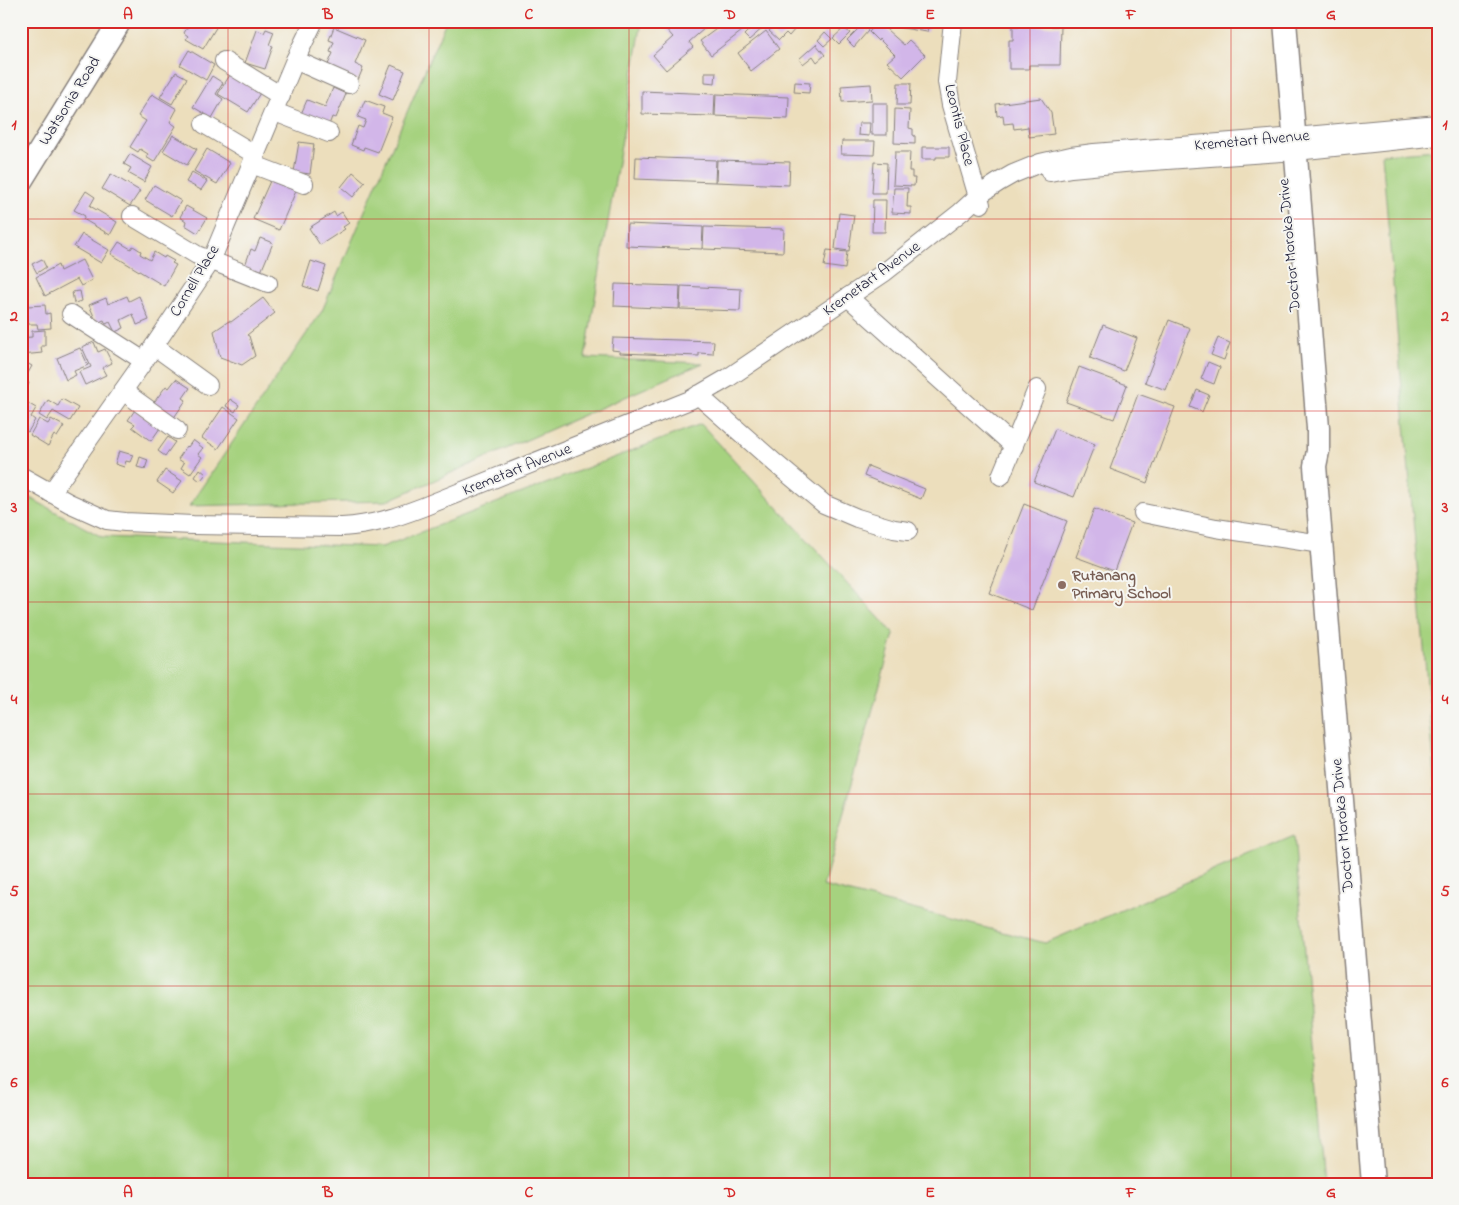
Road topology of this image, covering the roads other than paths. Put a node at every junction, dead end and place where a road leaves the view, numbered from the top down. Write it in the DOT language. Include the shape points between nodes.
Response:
graph roads {
  1 [pos="120,21"];
  2 [pos="314,21"];
  3 [pos="953,21"];
  4 [pos="1271,21"];
  5 [pos="1285,21"];
  6 [pos="295,60"];
  7 [pos="224,62"];
  8 [pos="349,84"];
  9 [pos="278,104"];
  10 [pos="204,124"];
  11 [pos="1438,124"];
  12 [pos="329,133"];
  13 [pos="1438,136"];
  14 [pos="1288,145"];
  15 [pos="254,160"];
  16 [pos="21,182"];
  17 [pos="304,184"];
  18 [pos="979,200"];
  19 [pos="132,216"];
  20 [pos="210,261"];
  21 [pos="268,284"];
  22 [pos="848,297"];
  23 [pos="71,314"];
  24 [pos="154,346"];
  25 [pos="144,362"];
  26 [pos="208,385"];
  27 [pos="1037,389"];
  28 [pos="123,392"];
  29 [pos="698,395"];
  30 [pos="177,430"];
  31 [pos="1014,446"];
  32 [pos="1315,466"];
  33 [pos="21,476"];
  34 [pos="1001,476"];
  35 [pos="52,493"];
  36 [pos="1143,513"];
  37 [pos="908,531"];
  38 [pos="1321,544"];
  39 [pos="1373,1184"];
  1 -- 16 [label="main road, Watsonia Road"];
  2 -- 6 [label="street, Cornell Place"];
  3 -- 18 [label="street, Leontis Place" via="947,82"];
  4 -- 14 [label="main road, Doctor Moroka Drive"];
  5 -- 14 [label="main road, Doctor Moroka Drive"];
  6 -- 8 [label="street"];
  6 -- 9 [label="street, Cornell Place"];
  7 -- 9 [label="street"];
  9 -- 12 [label="street"];
  9 -- 15 [label="street, Cornell Place"];
  10 -- 15 [label="street"];
  11 -- 14 [label="street, Kremetart Avenue"];
  13 -- 14 [label="street, Kremetart Avenue"];
  14 -- 18 [label="street, Kremetart Avenue" via="1063,170 1038,175"];
  14 -- 32 [label="main road, Doctor Moroka Drive" via="1301,220 1316,398 1318,441"];
  14 -- 32 [label="main road, Doctor Moroka Drive" via="1307,442"];
  15 -- 17 [label="street"];
  15 -- 20 [label="street, Cornell Place"];
  18 -- 22 [label="street, Kremetart Avenue"];
  19 -- 20 [label="street"];
  20 -- 21 [label="street"];
  20 -- 24 [label="street, Cornell Place"];
  22 -- 29 [label="street, Kremetart Avenue"];
  22 -- 31 [label="street"];
  23 -- 25 [label="street"];
  24 -- 25 [label="street, Cornell Place"];
  24 -- 26 [label="street"];
  25 -- 28 [label="street, Cornell Place"];
  27 -- 31 [label="street"];
  28 -- 30 [label="street"];
  28 -- 35 [label="street, Cornell Place"];
  29 -- 35 [label="street, Kremetart Avenue" via="423,508 364,525 193,525 106,520"];
  29 -- 37 [label="street" via="824,504 857,518"];
  31 -- 34 [label="street"];
  32 -- 38 [label="main road, Doctor Moroka Drive"];
  33 -- 35 [label="street, Kremetart Avenue"];
  36 -- 38 [label="street"];
  38 -- 39 [label="main road, Doctor Moroka Drive"];
}
